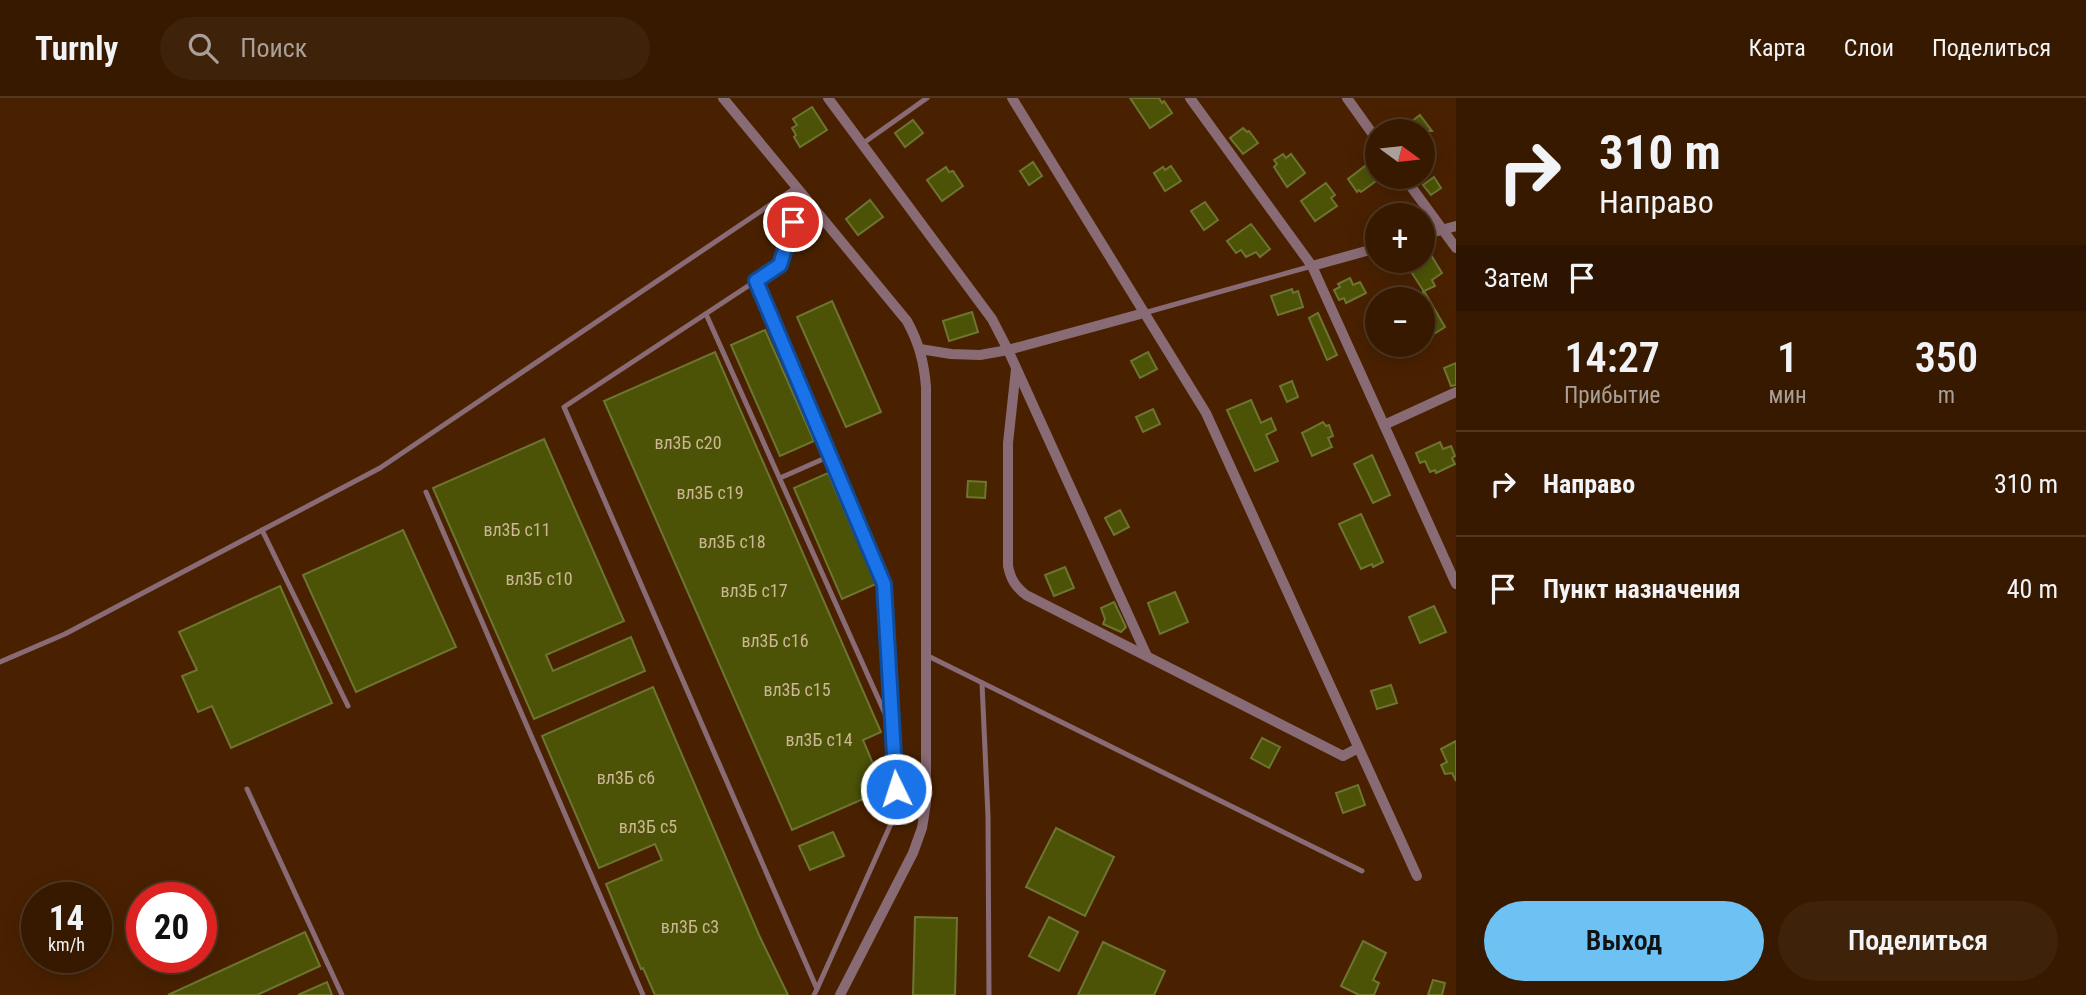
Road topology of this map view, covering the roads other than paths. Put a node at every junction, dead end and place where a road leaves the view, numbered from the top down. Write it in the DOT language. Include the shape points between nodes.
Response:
graph roads {
  1 [pos="723,98"];
  2 [pos="828,98"];
  3 [pos="927,98"];
  4 [pos="1012,98"];
  5 [pos="1190,98"];
  6 [pos="1347,98"];
  7 [pos="1365,123"];
  8 [pos="862,144"];
  9 [pos="795,188"];
  10 [pos="1413,189"];
  11 [pos="1456,226"];
  12 [pos="1443,230"];
  13 [pos="1435,232"];
  14 [pos="1456,248"];
  15 [pos="1365,251"];
  16 [pos="1312,266"];
  17 [pos="756,281"];
  18 [pos="1144,313"];
  19 [pos="706,314"];
  20 [pos="920,349"];
  21 [pos="1007,350"];
  22 [pos="1016,368"];
  23 [pos="1456,392"];
  24 [pos="1384,425"];
  25 [pos="830,456"];
  26 [pos="780,478"];
  27 [pos="426,492"];
  28 [pos="262,530"];
  29 [pos="1452,565"];
  30 [pos="1456,584"];
  31 [pos="926,655"];
  32 [pos="1147,656"];
  33 [pos="0,662"];
  34 [pos="982,682"];
  35 [pos="348,706"];
  36 [pos="891,727"];
  37 [pos="1358,748"];
  38 [pos="247,789"];
  39 [pos="1362,871"];
  40 [pos="1416,876"];
  41 [pos="816,992"];
  42 [pos="342,995"];
  43 [pos="643,995"];
  44 [pos="840,995"];
  45 [pos="989,995"];
  1 -- 9 [label="street"];
  2 -- 8 [label="street"];
  3 -- 8 [label="lane"];
  4 -- 18 [label="street"];
  5 -- 16 [label="street"];
  6 -- 7 [label="street"];
  8 -- 21 [label="street" via="992,319"];
  9 -- 17 [label="lane" via="793,222 780,265"];
  9 -- 20 [label="street" via="907,321"];
  9 -- 28 [label="lane" via="380,468"];
  10 -- 12 [label="street"];
  11 -- 12 [label="street"];
  12 -- 13 [label="street"];
  12 -- 14 [label="street"];
  15 -- 16 [label="street"];
  16 -- 18 [label="lane"];
  16 -- 24 [label="street"];
  17 -- 19 [label="lane"];
  17 -- 25 [label="lane"];
  18 -- 21 [label="street"];
  18 -- 37 [label="street" via="1206,413"];
  19 -- 26 [label="lane"];
  19 -- 41 [label="lane" via="564,407"];
  20 -- 21 [label="street" via="980,355"];
  20 -- 31 [label="street" via="926,387"];
  21 -- 22 [label="street"];
  22 -- 32 [label="street"];
  22 -- 32 [label="street" via="1009,443 1010,577 1026,595"];
  23 -- 24 [label="street"];
  24 -- 29 [label="street"];
  25 -- 26 [label="lane"];
  25 -- 36 [label="lane" via="884,584"];
  26 -- 36 [label="lane"];
  27 -- 43 [label="lane"];
  28 -- 33 [label="lane" via="65,634"];
  28 -- 35 [label="lane"];
  29 -- 30 [label="street"];
  31 -- 34 [label="lane"];
  31 -- 44 [label="street" via="922,828"];
  32 -- 37 [label="street" via="1343,756"];
  34 -- 39 [label="lane"];
  34 -- 45 [label="lane"];
  36 -- 41 [label="lane" via="896,789 890,825"];
  37 -- 40 [label="street"];
  38 -- 42 [label="lane"];
}
